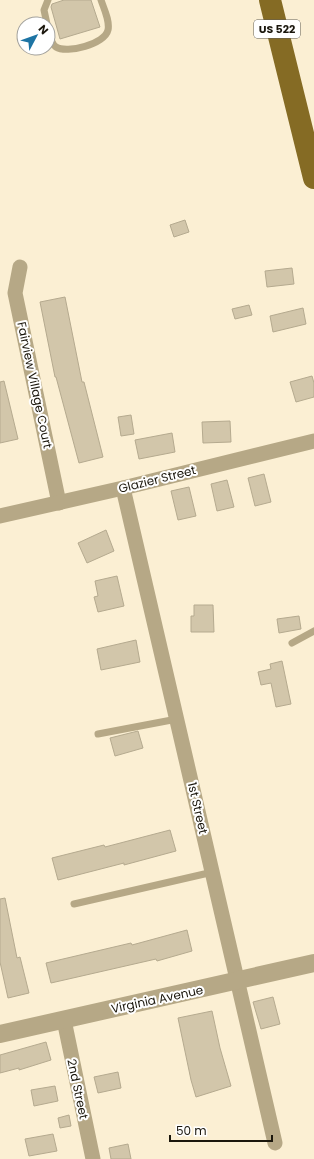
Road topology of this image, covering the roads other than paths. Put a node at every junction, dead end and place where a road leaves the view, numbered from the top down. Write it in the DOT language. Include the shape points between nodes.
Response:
graph roads {
  1 [pos="48,0"];
  2 [pos="101,0"];
  3 [pos="270,0"];
  4 [pos="45,16"];
  5 [pos="56,47"];
  6 [pos="314,178"];
  7 [pos="20,268"];
  8 [pos="314,441"];
  9 [pos="123,488"];
  10 [pos="59,503"];
  11 [pos="0,516"];
  12 [pos="314,631"];
  13 [pos="292,643"];
  14 [pos="177,719"];
  15 [pos="98,734"];
  16 [pos="213,872"];
  17 [pos="74,904"];
  18 [pos="314,963"];
  19 [pos="238,981"];
  20 [pos="64,1020"];
  21 [pos="0,1034"];
  22 [pos="275,1143"];
  23 [pos="93,1159"];
  1 -- 4 [label="lane" via="44,10"];
  2 -- 5 [label="lane" via="109,24 104,38 97,43 67,50"];
  3 -- 6 [label="main road, US 522"];
  7 -- 10 [label="street, Fairview Village Court" via="15,293"];
  8 -- 9 [label="street, Glazier Street"];
  9 -- 10 [label="street, Glazier Street"];
  9 -- 14 [label="street, 1st Street"];
  10 -- 11 [label="street, Glazier Street"];
  12 -- 13 [label="lane"];
  14 -- 15 [label="lane"];
  14 -- 16 [label="street, 1st Street"];
  16 -- 17 [label="lane"];
  16 -- 19 [label="street, 1st Street"];
  18 -- 19 [label="street, Virginia Avenue"];
  19 -- 20 [label="street, Virginia Avenue"];
  19 -- 22 [label="street, 1st Street"];
  20 -- 21 [label="street, Virginia Avenue"];
  20 -- 23 [label="street, 2nd Street"];
}
